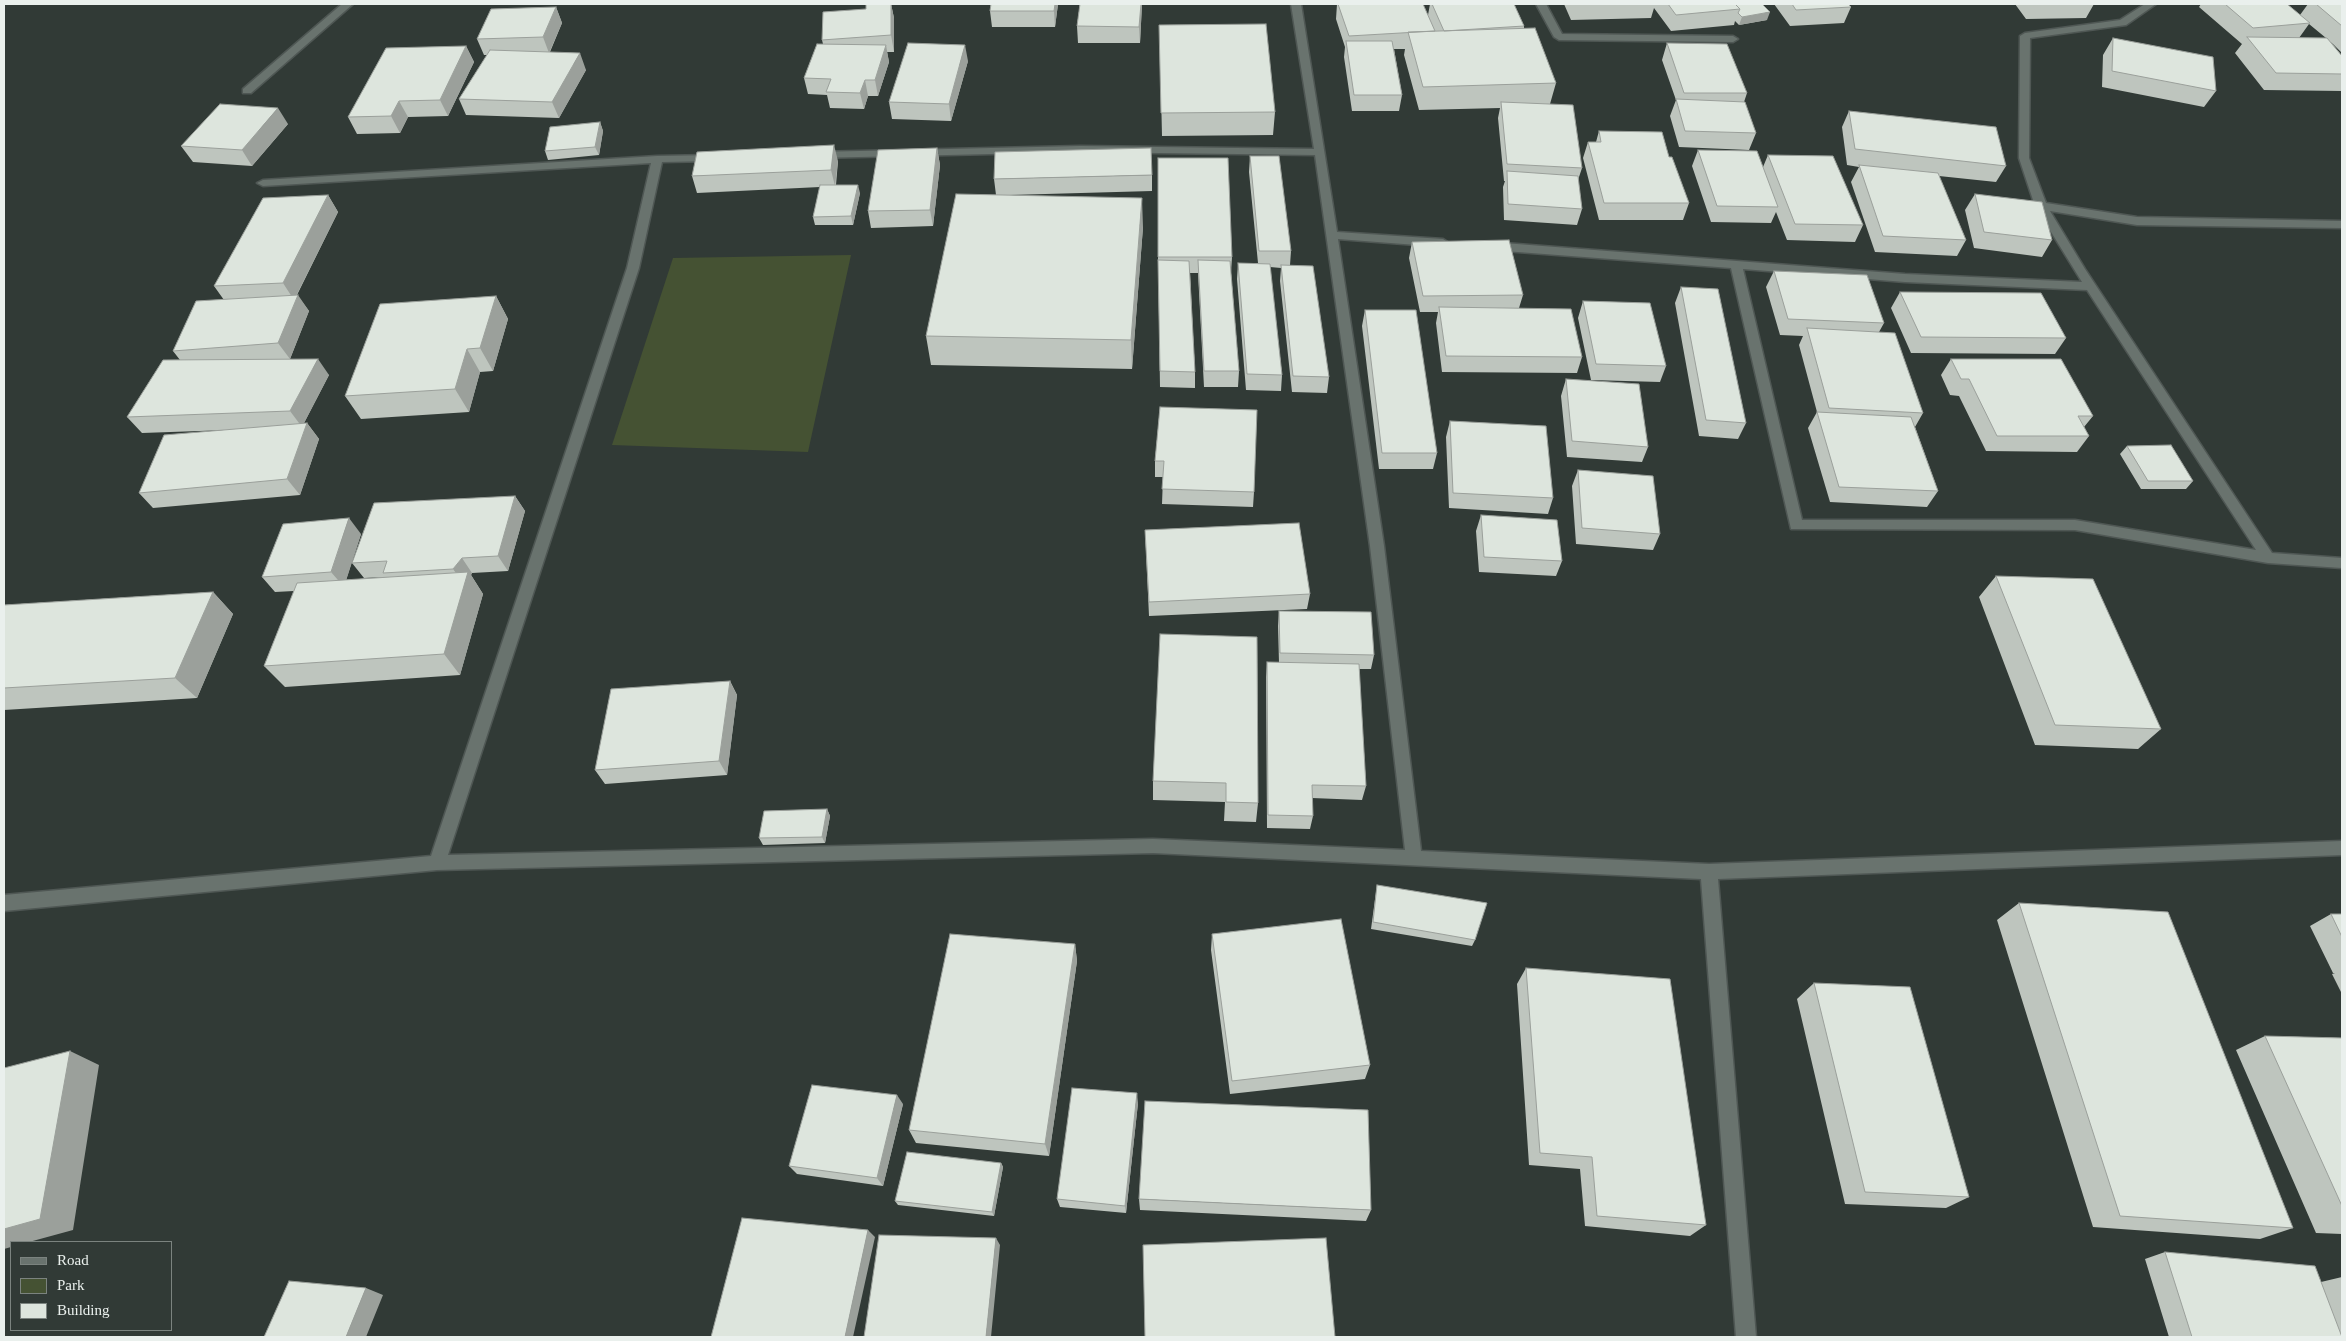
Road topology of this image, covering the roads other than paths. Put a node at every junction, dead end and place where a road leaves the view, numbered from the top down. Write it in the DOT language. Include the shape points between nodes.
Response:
graph roads {
  1 [pos="348,4"];
  2 [pos="1296,4"];
  3 [pos="1541,4"];
  4 [pos="2151,4"];
  5 [pos="1733,39"];
  6 [pos="247,91"];
  7 [pos="1320,152"];
  8 [pos="804,156"];
  9 [pos="726,157"];
  10 [pos="657,159"];
  11 [pos="263,183"];
  12 [pos="2041,206"];
  13 [pos="2342,224"];
  14 [pos="1332,235"];
  15 [pos="1460,244"];
  16 [pos="1480,246"];
  17 [pos="1736,265"];
  18 [pos="2090,286"];
  19 [pos="2268,558"];
  20 [pos="2342,562"];
  21 [pos="2342,848"];
  22 [pos="1414,859"];
  23 [pos="437,863"];
  24 [pos="1709,872"];
  25 [pos="4,904"];
  26 [pos="1746,1337"];
  1 -- 6 [label="street"];
  2 -- 7 [label="street"];
  3 -- 5 [label="street" via="1559,37"];
  4 -- 12 [label="street" via="2123,23 2024,36 2024,158"];
  7 -- 8 [label="street" via="1080,149"];
  7 -- 14 [label="street"];
  9 -- 10 [label="street"];
  10 -- 11 [label="street"];
  10 -- 23 [label="street" via="633,268"];
  12 -- 13 [label="street" via="2137,221"];
  12 -- 18 [label="street"];
  14 -- 15 [label="street"];
  14 -- 22 [label="street" via="1377,546"];
  16 -- 17 [label="street"];
  17 -- 18 [label="street" via="1905,278"];
  17 -- 19 [label="street" via="1796,526 2075,525"];
  18 -- 19 [label="street"];
  19 -- 20 [label="street"];
  21 -- 24 [label="street"];
  22 -- 23 [label="street" via="1153,846"];
  22 -- 24 [label="street"];
  23 -- 25 [label="street"];
  24 -- 26 [label="street"];
}
